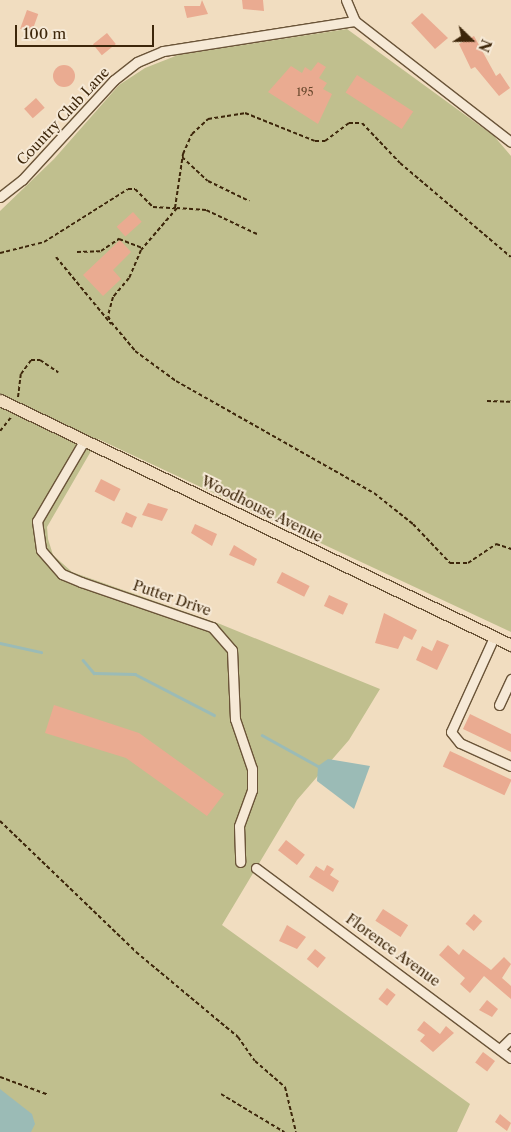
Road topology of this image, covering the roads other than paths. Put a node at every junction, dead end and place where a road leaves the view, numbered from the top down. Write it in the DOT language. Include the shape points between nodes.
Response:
graph roads {
  1 [pos="346,0"];
  2 [pos="355,21"];
  3 [pos="511,142"];
  4 [pos="0,197"];
  5 [pos="0,400"];
  6 [pos="84,440"];
  7 [pos="494,637"];
  8 [pos="511,645"];
  9 [pos="511,679"];
  10 [pos="499,705"];
  11 [pos="511,766"];
  12 [pos="240,862"];
  13 [pos="256,868"];
  14 [pos="511,1038"];
  15 [pos="501,1048"];
  16 [pos="511,1058"];
  1 -- 2 [label="street"];
  2 -- 3 [label="street"];
  2 -- 4 [label="street, Country Club Lane" via="163,51 144,59 114,80 22,180"];
  5 -- 6 [label="main road, Woodhouse Avenue"];
  6 -- 7 [label="main road, Woodhouse Avenue"];
  6 -- 12 [label="street, Putter Drive" via="37,521 41,550 49,563 75,579 212,627 232,650 235,719 252,769 252,790 239,826"];
  7 -- 8 [label="main road, Woodhouse Avenue"];
  7 -- 11 [label="street" via="451,732 460,743"];
  9 -- 10 [label="street"];
  13 -- 15 [label="street, Florence Avenue"];
  14 -- 15 [label="street"];
  15 -- 16 [label="street, Florence Avenue"];
}
